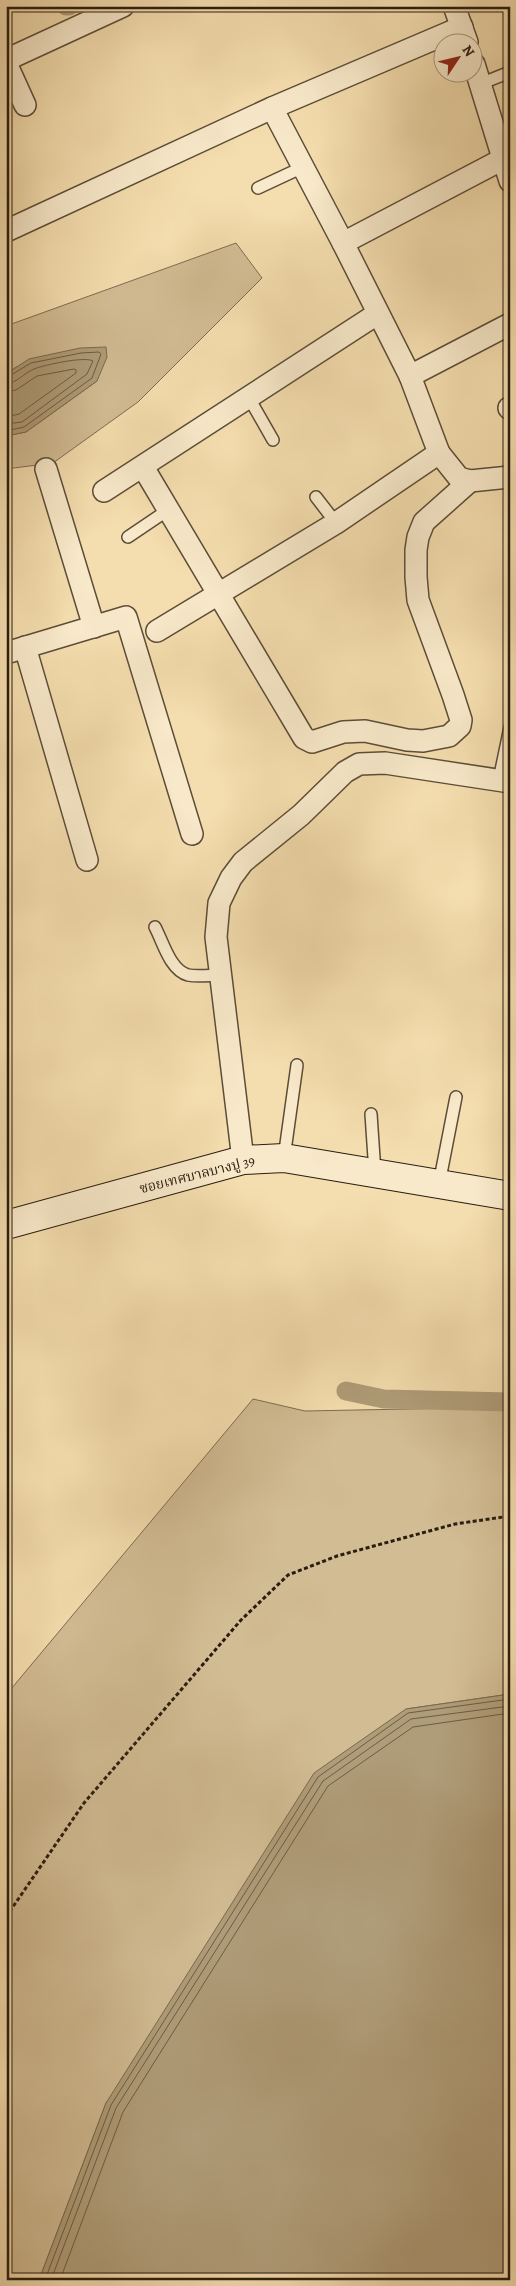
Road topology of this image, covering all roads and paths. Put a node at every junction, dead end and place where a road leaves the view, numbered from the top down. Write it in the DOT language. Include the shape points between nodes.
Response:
graph roads {
  1 [pos="123,6"];
  2 [pos="454,6"];
  3 [pos="463,32"];
  4 [pos="434,46"];
  5 [pos="6,62"];
  6 [pos="510,72"];
  7 [pos="480,84"];
  8 [pos="25,105"];
  9 [pos="272,108"];
  10 [pos="503,159"];
  11 [pos="303,167"];
  12 [pos="510,181"];
  13 [pos="258,188"];
  14 [pos="6,232"];
  15 [pos="343,243"];
  16 [pos="377,314"];
  17 [pos="510,324"];
  18 [pos="410,376"];
  19 [pos="249,398"];
  20 [pos="273,440"];
  21 [pos="439,453"];
  22 [pos="143,467"];
  23 [pos="46,469"];
  24 [pos="510,477"];
  25 [pos="470,481"];
  26 [pos="104,491"];
  27 [pos="316,497"];
  28 [pos="168,510"];
  29 [pos="336,523"];
  30 [pos="128,537"];
  31 [pos="216,593"];
  32 [pos="94,627"];
  33 [pos="157,631"];
  34 [pos="16,650"];
  35 [pos="510,727"];
  36 [pos="504,781"];
  37 [pos="192,834"];
  38 [pos="87,860"];
  39 [pos="155,927"];
  40 [pos="220,975"];
  41 [pos="297,1065"];
  42 [pos="456,1097"];
  43 [pos="371,1114"];
  44 [pos="284,1158"];
  45 [pos="243,1160"];
  46 [pos="375,1173"];
  47 [pos="439,1184"];
  48 [pos="510,1196"];
  49 [pos="6,1225"];
  50 [pos="510,1516"];
  51 [pos="6,1917"];
  1 -- 5 [label="street"];
  2 -- 3 [label="street"];
  4 -- 9 [label="street"];
  5 -- 8 [label="street"];
  6 -- 7 [label="lane"];
  7 -- 10 [label="street"];
  9 -- 11 [label="street"];
  9 -- 14 [label="street"];
  10 -- 12 [label="street"];
  10 -- 15 [label="street"];
  11 -- 13 [label="lane"];
  11 -- 15 [label="street"];
  15 -- 16 [label="street"];
  16 -- 18 [label="street"];
  16 -- 19 [label="street"];
  17 -- 18 [label="street"];
  18 -- 21 [label="street"];
  19 -- 20 [label="lane"];
  19 -- 22 [label="street"];
  21 -- 25 [label="street" via="459,478"];
  21 -- 29 [label="street"];
  22 -- 26 [label="street"];
  22 -- 28 [label="street"];
  23 -- 32 [label="street"];
  24 -- 25 [label="street"];
  25 -- 31 [label="street" via="424,522 416,550 418,600 461,720 460,726 449,736 423,741 366,731 343,732 308,742"];
  27 -- 29 [label="lane"];
  28 -- 30 [label="lane"];
  28 -- 31 [label="street"];
  29 -- 31 [label="street"];
  31 -- 33 [label="street"];
  32 -- 34 [label="street"];
  32 -- 37 [label="street" via="126,617"];
  34 -- 38 [label="street"];
  35 -- 36 [label="lane"];
  36 -- 40 [label="street" via="372,762 344,772 301,815 243,862 231,878 219,903 217,920"];
  39 -- 40 [label="lane" via="181,971 189,975"];
  40 -- 45 [label="street"];
  41 -- 44 [label="lane"];
  42 -- 47 [label="lane"];
  43 -- 46 [label="lane"];
  44 -- 45 [label="street, ซอยเทศบาลบางปู 39"];
  44 -- 46 [label="street, ซอยเทศบาลบางปู 39"];
  45 -- 49 [label="street, ซอยเทศบาลบางปู 39"];
  46 -- 47 [label="street, ซอยเทศบาลบางปู 39"];
  47 -- 48 [label="street, ซอยเทศบาลบางปู 39"];
  50 -- 51 [label="path" via="455,1524 337,1556 288,1575 241,1620 84,1803"];
}
